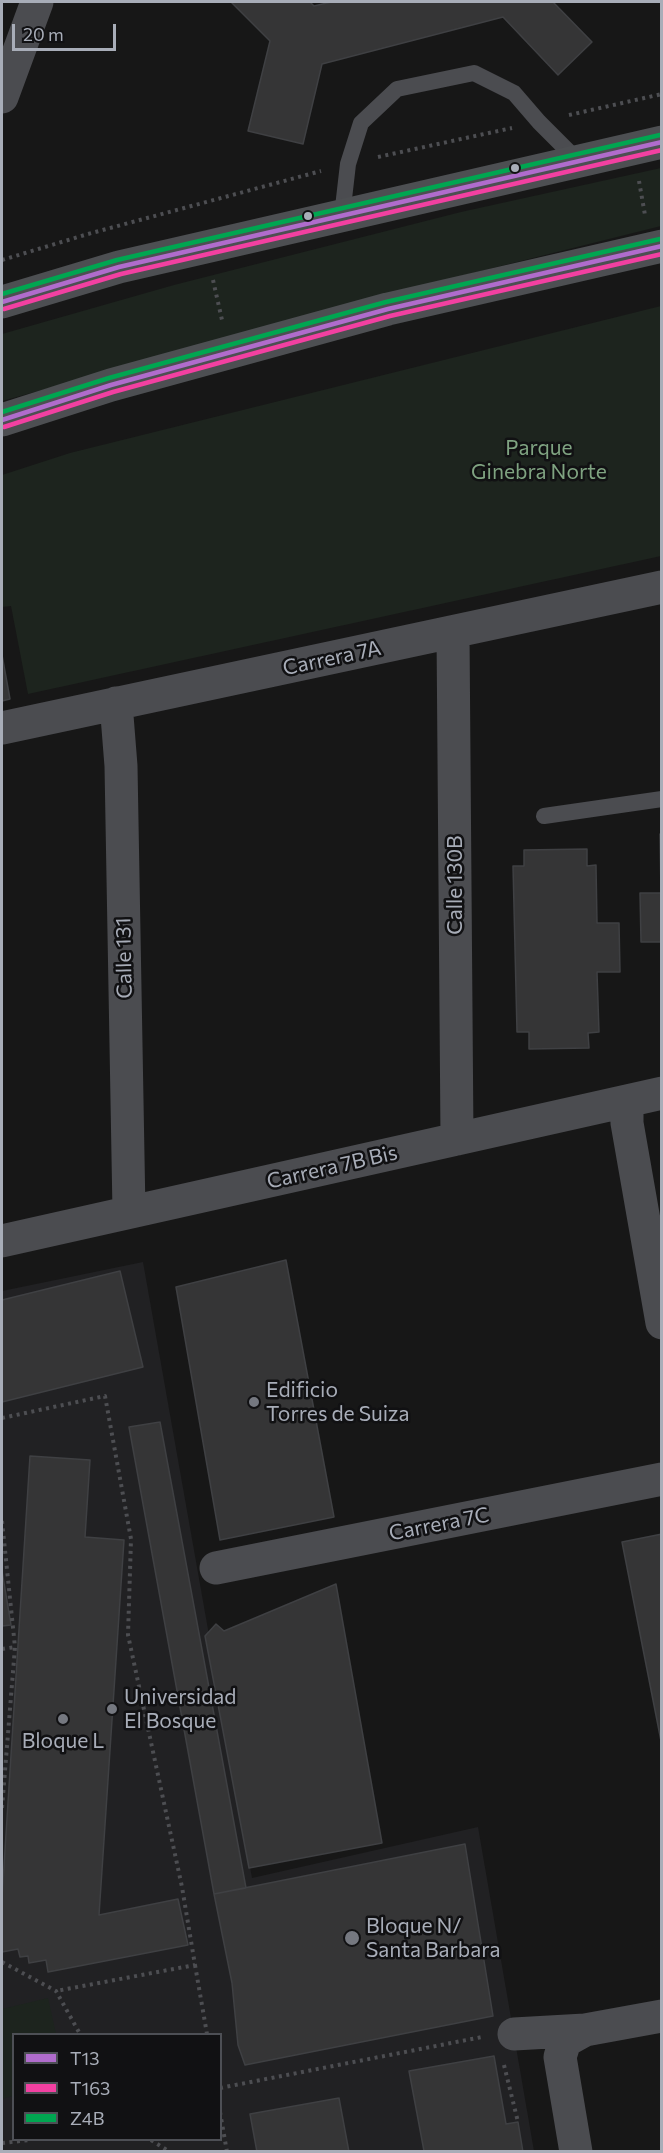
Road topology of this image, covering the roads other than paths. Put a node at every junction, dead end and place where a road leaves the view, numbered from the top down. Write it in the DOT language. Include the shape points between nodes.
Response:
graph roads {
  1 [pos="37,2"];
  2 [pos="2,96"];
  3 [pos="647,145"];
  4 [pos="577,160"];
  5 [pos="342,216"];
  6 [pos="657,247"];
  7 [pos="2,302"];
  8 [pos="2,420"];
  9 [pos="662,587"];
  10 [pos="453,632"];
  11 [pos="116,703"];
  12 [pos="2,728"];
  13 [pos="662,799"];
  14 [pos="544,816"];
  15 [pos="662,1093"];
  16 [pos="627,1101"];
  17 [pos="457,1139"];
  18 [pos="129,1212"];
  19 [pos="2,1241"];
  20 [pos="662,1323"];
  21 [pos="662,1479"];
  22 [pos="216,1568"];
  23 [pos="662,2016"];
  24 [pos="585,2030"];
  25 [pos="501,2042"];
  26 [pos="576,2151"];
  1 -- 2 [label="street"];
  3 -- 4 [label="main road"];
  4 -- 5 [label="main road"];
  4 -- 5 [label="lane" via="514,93 474,73 397,89 361,123 348,164"];
  5 -- 7 [label="main road" via="119,267"];
  6 -- 8 [label="main road" via="388,309 101,388"];
  9 -- 10 [label="street, Carrera 7A"];
  10 -- 11 [label="street, Carrera 7A"];
  10 -- 17 [label="street, Calle 130B"];
  11 -- 12 [label="street, Carrera 7A"];
  11 -- 18 [label="street, Calle 131" via="121,766"];
  13 -- 14 [label="lane"];
  15 -- 16 [label="street, Carrera 7B Bis"];
  16 -- 17 [label="street, Carrera 7B Bis"];
  16 -- 20 [label="street" via="627,1123"];
  17 -- 18 [label="street, Carrera 7B Bis"];
  18 -- 19 [label="street, Carrera 7B Bis"];
  21 -- 22 [label="street, Carrera 7C"];
  23 -- 24 [label="street"];
  24 -- 25 [label="street"];
  24 -- 26 [label="street" via="565,2041 560,2058"];
}
